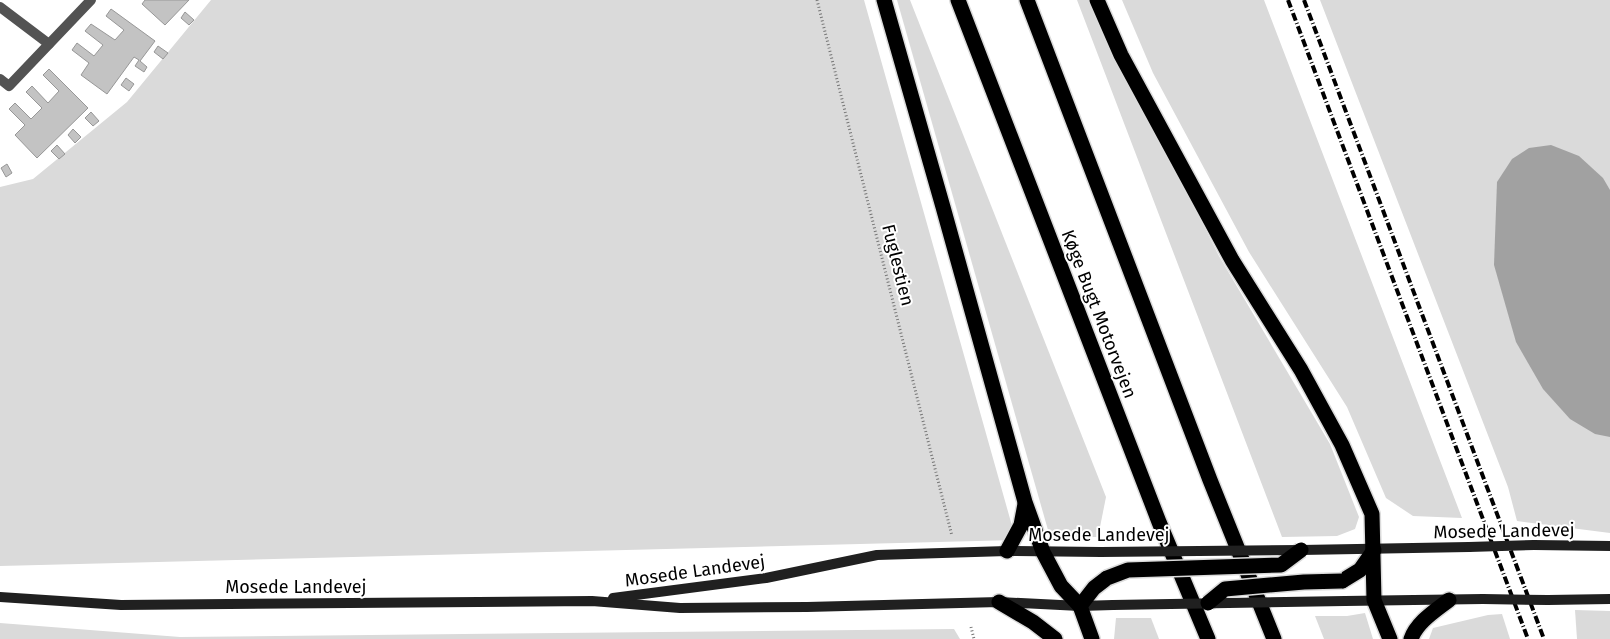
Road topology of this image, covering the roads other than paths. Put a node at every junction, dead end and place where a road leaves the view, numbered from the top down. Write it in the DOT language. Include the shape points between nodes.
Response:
graph roads {
  1 [pos="91,0"];
  2 [pos="884,0"];
  3 [pos="958,0"];
  4 [pos="1027,0"];
  5 [pos="1097,0"];
  6 [pos="0,7"];
  7 [pos="49,44"];
  8 [pos="0,79"];
  9 [pos="1025,502"];
  10 [pos="1610,546"];
  11 [pos="1301,550"];
  12 [pos="1374,550"];
  13 [pos="1007,551"];
  14 [pos="1043,552"];
  15 [pos="0,597"];
  16 [pos="1610,599"];
  17 [pos="1374,600"];
  18 [pos="1449,600"];
  19 [pos="592,601"];
  20 [pos="999,602"];
  21 [pos="1208,603"];
  22 [pos="1080,606"];
  23 [pos="1055,639"];
  24 [pos="1092,639"];
  25 [pos="1208,639"];
  26 [pos="1274,639"];
  27 [pos="1390,639"];
  28 [pos="1411,639"];
  1 -- 7 [label="street"];
  2 -- 9 [label="highway"];
  3 -- 25 [label="highway, Køge Bugt Motorvejen" via="1159,522"];
  4 -- 26 [label="highway"];
  5 -- 12 [label="highway" via="1121,55 1232,260 1301,370 1342,445 1372,514"];
  6 -- 7 [label="street"];
  7 -- 8 [label="street" via="9,86"];
  9 -- 13 [label="highway" via="1021,525"];
  9 -- 14 [label="highway"];
  10 -- 12 [label="main road, Mosede Landevej, bridge"];
  11 -- 12 [label="main road, Mosede Landevej"];
  11 -- 14 [label="main road, Mosede Landevej, bridge"];
  11 -- 22 [label="highway, bridge" via="1281,565 1128,570 1107,578"];
  12 -- 17 [label="highway"];
  12 -- 21 [label="highway, bridge" via="1360,570 1342,581 1226,589"];
  13 -- 14 [label="main road, Mosede Landevej"];
  13 -- 19 [label="main road, Mosede Landevej" via="877,555 766,578"];
  14 -- 22 [label="highway" via="1061,586"];
  15 -- 19 [label="main road, Mosede Landevej" via="122,605"];
  16 -- 18 [label="main road, Mosede Landevej, bridge"];
  17 -- 18 [label="main road, Mosede Landevej"];
  17 -- 21 [label="main road, Mosede Landevej, bridge"];
  17 -- 27 [label="highway"];
  18 -- 28 [label="highway" via="1425,619"];
  19 -- 20 [label="main road, Mosede Landevej" via="680,608"];
  20 -- 22 [label="main road, Mosede Landevej"];
  20 -- 23 [label="highway"];
  21 -- 22 [label="main road, Mosede Landevej, bridge"];
  22 -- 24 [label="highway"];
}
